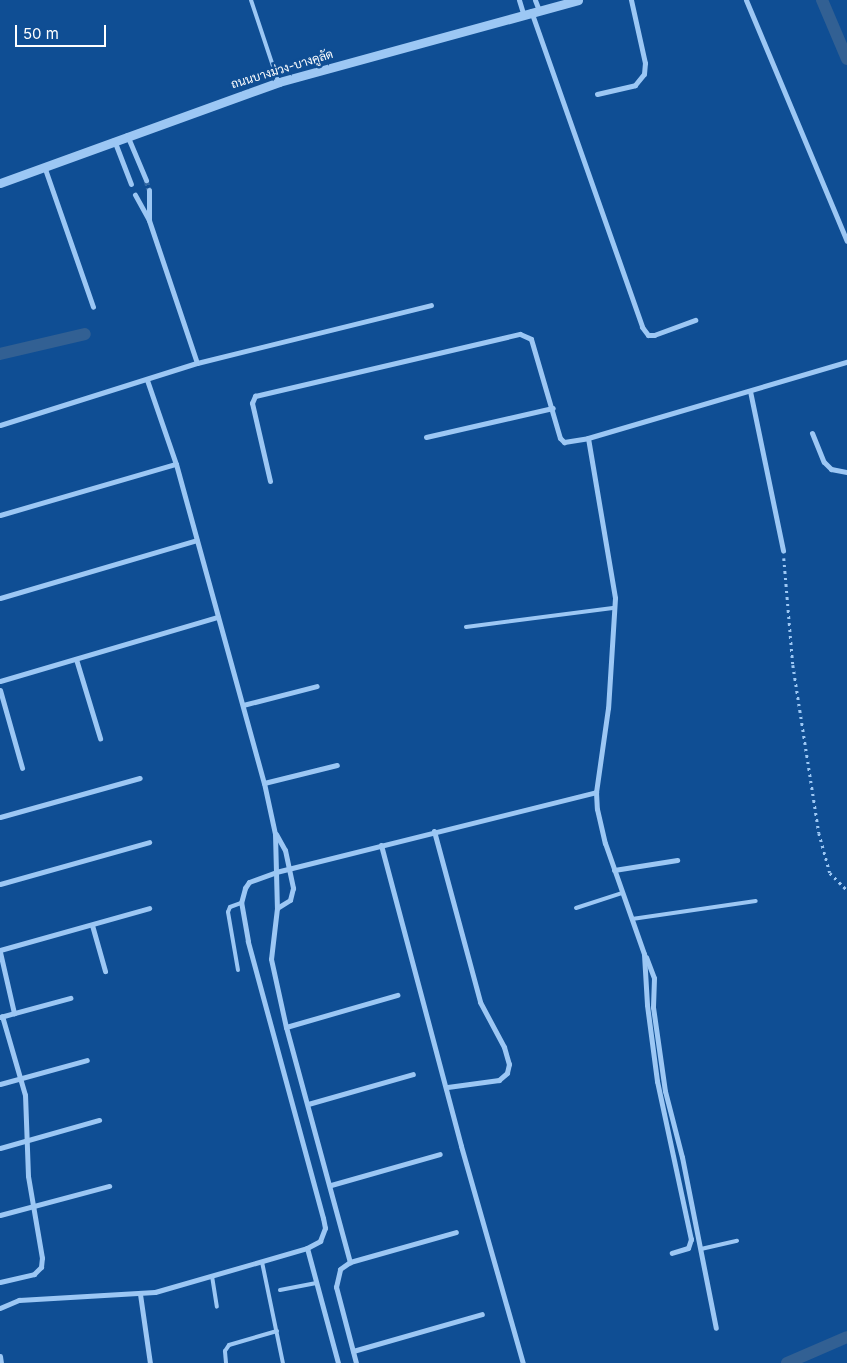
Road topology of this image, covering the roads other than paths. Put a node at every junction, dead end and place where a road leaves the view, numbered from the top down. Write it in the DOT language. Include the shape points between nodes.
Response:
graph roads {
  1 [pos="251,0"];
  2 [pos="518,0"];
  3 [pos="578,0"];
  4 [pos="631,0"];
  5 [pos="746,0"];
  6 [pos="532,8"];
  7 [pos="278,82"];
  8 [pos="597,94"];
  9 [pos="127,135"];
  10 [pos="114,140"];
  11 [pos="44,166"];
  12 [pos="146,180"];
  13 [pos="0,183"];
  14 [pos="131,184"];
  15 [pos="149,190"];
  16 [pos="134,196"];
  17 [pos="149,220"];
  18 [pos="847,242"];
  19 [pos="431,305"];
  20 [pos="93,307"];
  21 [pos="695,320"];
  22 [pos="847,362"];
  23 [pos="197,363"];
  24 [pos="147,380"];
  25 [pos="750,391"];
  26 [pos="552,408"];
  27 [pos="0,425"];
  28 [pos="812,433"];
  29 [pos="426,437"];
  30 [pos="588,438"];
  31 [pos="176,464"];
  32 [pos="847,472"];
  33 [pos="270,481"];
  34 [pos="0,516"];
  35 [pos="197,540"];
  36 [pos="783,551"];
  37 [pos="0,598"];
  38 [pos="613,608"];
  39 [pos="218,617"];
  40 [pos="466,627"];
  41 [pos="76,659"];
  42 [pos="0,681"];
  43 [pos="317,686"];
  44 [pos="0,690"];
  45 [pos="244,705"];
  46 [pos="100,738"];
  47 [pos="338,765"];
  48 [pos="22,768"];
  49 [pos="140,778"];
  50 [pos="264,783"];
  51 [pos="596,792"];
  52 [pos="0,817"];
  53 [pos="434,831"];
  54 [pos="275,834"];
  55 [pos="148,842"];
  56 [pos="382,845"];
  57 [pos="677,860"];
  58 [pos="291,869"];
  59 [pos="614,870"];
  60 [pos="276,872"];
  61 [pos="0,884"];
  62 [pos="622,893"];
  63 [pos="756,901"];
  64 [pos="241,903"];
  65 [pos="149,908"];
  66 [pos="277,908"];
  67 [pos="576,908"];
  68 [pos="632,919"];
  69 [pos="92,925"];
  70 [pos="0,951"];
  71 [pos="644,954"];
  72 [pos="238,970"];
  73 [pos="105,971"];
  74 [pos="397,995"];
  75 [pos="70,998"];
  76 [pos="14,1013"];
  77 [pos="1,1017"];
  78 [pos="286,1027"];
  79 [pos="87,1060"];
  80 [pos="413,1074"];
  81 [pos="20,1078"];
  82 [pos="0,1084"];
  83 [pos="446,1087"];
  84 [pos="308,1104"];
  85 [pos="100,1120"];
  86 [pos="24,1142"];
  87 [pos="0,1148"];
  88 [pos="440,1154"];
  89 [pos="331,1185"];
  90 [pos="110,1186"];
  91 [pos="32,1207"];
  92 [pos="0,1215"];
  93 [pos="456,1232"];
  94 [pos="737,1241"];
  95 [pos="307,1248"];
  96 [pos="701,1249"];
  97 [pos="672,1253"];
  98 [pos="262,1262"];
  99 [pos="350,1262"];
  100 [pos="212,1276"];
  101 [pos="0,1282"];
  102 [pos="316,1284"];
  103 [pos="280,1290"];
  104 [pos="140,1294"];
  105 [pos="217,1307"];
  106 [pos="0,1308"];
  107 [pos="482,1314"];
  108 [pos="716,1328"];
  109 [pos="277,1331"];
  110 [pos="353,1351"];
  111 [pos="0,1356"];
  112 [pos="1,1363"];
  113 [pos="150,1363"];
  114 [pos="226,1363"];
  115 [pos="283,1363"];
  116 [pos="338,1363"];
  117 [pos="356,1363"];
  118 [pos="523,1363"];
  1 -- 7 [label="lane"];
  2 -- 6 [label="street"];
  3 -- 6 [label="street, ถนนบางม่วง-บางคูลัด"];
  4 -- 8 [label="street" via="645,63 644,74 635,85"];
  5 -- 18 [label="street"];
  6 -- 7 [label="street, ถนนบางม่วง-บางคูลัด"];
  6 -- 21 [label="street" via="642,327 648,335 654,335"];
  7 -- 9 [label="street, ถนนบางม่วง-บางคูลัด"];
  9 -- 10 [label="street, ถนนบางม่วง-บางคูลัด"];
  9 -- 12 [label="street"];
  10 -- 11 [label="street, ถนนบางม่วง-บางคูลัด"];
  10 -- 14 [label="street"];
  11 -- 13 [label="street, ถนนบางม่วง-บางคูลัด"];
  11 -- 20 [label="street"];
  15 -- 17 [label="street"];
  16 -- 17 [label="street"];
  17 -- 23 [label="street"];
  19 -- 23 [label="street"];
  22 -- 25 [label="street"];
  23 -- 24 [label="street"];
  24 -- 27 [label="street"];
  24 -- 31 [label="street"];
  25 -- 30 [label="street"];
  25 -- 36 [label="street"];
  26 -- 29 [label="street"];
  26 -- 30 [label="street" via="562,440"];
  26 -- 33 [label="street" via="531,340 520,334 256,396 252,404"];
  28 -- 32 [label="street" via="824,462 831,469"];
  30 -- 38 [label="street" via="610,557"];
  31 -- 34 [label="street"];
  31 -- 35 [label="street"];
  35 -- 37 [label="street"];
  35 -- 39 [label="street"];
  38 -- 40 [label="lane"];
  38 -- 51 [label="street" via="608,708"];
  39 -- 41 [label="street"];
  39 -- 45 [label="street"];
  41 -- 42 [label="street"];
  41 -- 46 [label="street"];
  43 -- 45 [label="street"];
  44 -- 48 [label="street"];
  45 -- 50 [label="street"];
  47 -- 50 [label="street"];
  49 -- 52 [label="street"];
  50 -- 54 [label="street"];
  51 -- 53 [label="street"];
  51 -- 59 [label="street" via="599,822"];
  53 -- 56 [label="street"];
  53 -- 83 [label="street" via="480,1002 504,1047 509,1064 507,1073 499,1080"];
  54 -- 58 [label="street"];
  54 -- 60 [label="street"];
  55 -- 61 [label="street"];
  56 -- 58 [label="street"];
  56 -- 83 [label="street"];
  57 -- 59 [label="street"];
  58 -- 60 [label="street"];
  58 -- 66 [label="street" via="293,896"];
  59 -- 62 [label="street"];
  60 -- 64 [label="street" via="249,882"];
  60 -- 66 [label="street"];
  62 -- 67 [label="lane"];
  62 -- 68 [label="street"];
  63 -- 68 [label="lane"];
  64 -- 72 [label="lane" via="230,906 228,912"];
  64 -- 95 [label="street" via="280,1064 323,1218 323,1236"];
  65 -- 69 [label="street"];
  66 -- 78 [label="street" via="271,959"];
  68 -- 71 [label="street"];
  69 -- 70 [label="street"];
  69 -- 73 [label="street"];
  70 -- 76 [label="street"];
  71 -- 96 [label="street" via="654,978 653,1007 665,1091"];
  71 -- 97 [label="street" via="657,1081 691,1239 688,1248"];
  74 -- 78 [label="street"];
  75 -- 76 [label="street"];
  76 -- 77 [label="street"];
  77 -- 81 [label="street"];
  78 -- 84 [label="street"];
  79 -- 81 [label="street"];
  80 -- 84 [label="street"];
  81 -- 82 [label="street"];
  81 -- 86 [label="street" via="27,1111"];
  83 -- 118 [label="street"];
  84 -- 89 [label="street"];
  85 -- 86 [label="street"];
  86 -- 87 [label="street"];
  86 -- 91 [label="street"];
  88 -- 89 [label="street"];
  89 -- 99 [label="street"];
  90 -- 91 [label="street"];
  91 -- 92 [label="street"];
  91 -- 101 [label="street" via="41,1267 34,1274"];
  93 -- 99 [label="street"];
  94 -- 96 [label="lane"];
  95 -- 98 [label="street"];
  95 -- 102 [label="street"];
  96 -- 108 [label="street"];
  98 -- 100 [label="street"];
  98 -- 109 [label="lane"];
  99 -- 110 [label="street" via="340,1269 335,1281"];
  100 -- 104 [label="street"];
  100 -- 105 [label="lane"];
  102 -- 103 [label="lane"];
  102 -- 116 [label="street"];
  104 -- 106 [label="street" via="19,1300"];
  104 -- 113 [label="street"];
  107 -- 110 [label="street"];
  109 -- 114 [label="lane" via="229,1345 225,1351"];
  109 -- 115 [label="lane"];
  110 -- 117 [label="street"];
  111 -- 112 [label="street"];
}
